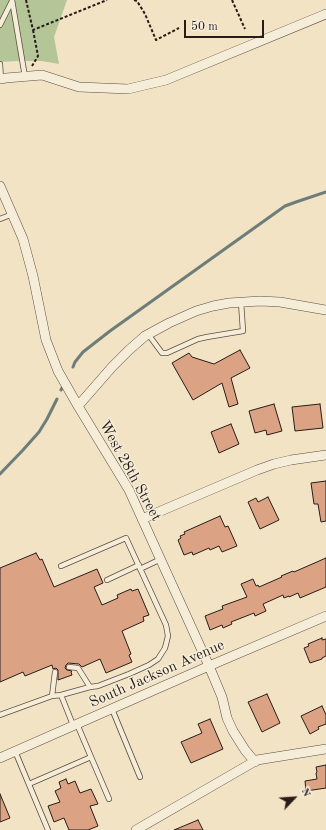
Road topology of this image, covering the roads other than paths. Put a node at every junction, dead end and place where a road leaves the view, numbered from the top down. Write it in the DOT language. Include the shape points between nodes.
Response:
graph roads {
  1 [pos="12,1"];
  2 [pos="326,14"];
  3 [pos="0,25"];
  4 [pos="0,64"];
  5 [pos="25,77"];
  6 [pos="1,79"];
  7 [pos="0,186"];
  8 [pos="13,214"];
  9 [pos="0,219"];
  10 [pos="241,302"];
  11 [pos="326,310"];
  12 [pos="148,334"];
  13 [pos="78,406"];
  14 [pos="326,455"];
  15 [pos="142,519"];
  16 [pos="161,559"];
  17 [pos="61,566"];
  18 [pos="140,567"];
  19 [pos="107,580"];
  20 [pos="326,616"];
  21 [pos="210,666"];
  22 [pos="69,667"];
  23 [pos="55,672"];
  24 [pos="90,687"];
  25 [pos="61,695"];
  26 [pos="52,696"];
  27 [pos="112,709"];
  28 [pos="0,715"];
  29 [pos="75,725"];
  30 [pos="326,749"];
  31 [pos="15,751"];
  32 [pos="91,757"];
  33 [pos="0,758"];
  34 [pos="255,762"];
  35 [pos="140,777"];
  36 [pos="29,784"];
  37 [pos="109,799"];
  38 [pos="48,830"];
  39 [pos="136,830"];
  1 -- 3 [label="lane"];
  1 -- 5 [label="lane"];
  2 -- 5 [label="street" via="166,80 128,89 79,87 42,76"];
  4 -- 6 [label="lane"];
  5 -- 6 [label="street"];
  7 -- 8 [label="street, West 28th Street"];
  8 -- 9 [label="lane"];
  8 -- 13 [label="street, West 28th Street" via="34,276 46,340 58,371"];
  10 -- 11 [label="street" via="280,302"];
  10 -- 12 [label="street" via="196,311"];
  10 -- 12 [label="lane" via="242,331 198,339 168,354 162,353"];
  12 -- 13 [label="street" via="112,367"];
  13 -- 15 [label="street, West 28th Street" via="129,490"];
  14 -- 15 [label="street" via="269,466"];
  15 -- 16 [label="street, West 28th Street"];
  16 -- 18 [label="lane"];
  16 -- 21 [label="street, West 28th Street"];
  17 -- 18 [label="lane" via="126,538"];
  18 -- 19 [label="lane"];
  18 -- 24 [label="lane" via="166,625 168,636 165,648 149,665"];
  20 -- 21 [label="street, South Jackson Avenue"];
  21 -- 27 [label="street, South Jackson Avenue"];
  21 -- 34 [label="street, West 28th Street" via="233,731"];
  22 -- 24 [label="lane" via="78,668"];
  23 -- 26 [label="lane"];
  24 -- 25 [label="lane"];
  25 -- 26 [label="lane"];
  25 -- 29 [label="lane"];
  26 -- 28 [label="lane"];
  27 -- 29 [label="street, South Jackson Avenue"];
  27 -- 35 [label="lane"];
  29 -- 31 [label="street, South Jackson Avenue"];
  29 -- 32 [label="lane"];
  30 -- 34 [label="street"];
  31 -- 33 [label="street, South Jackson Avenue"];
  31 -- 36 [label="lane"];
  32 -- 36 [label="lane"];
  32 -- 37 [label="lane"];
  34 -- 39 [label="street"];
  36 -- 38 [label="lane"];
}
